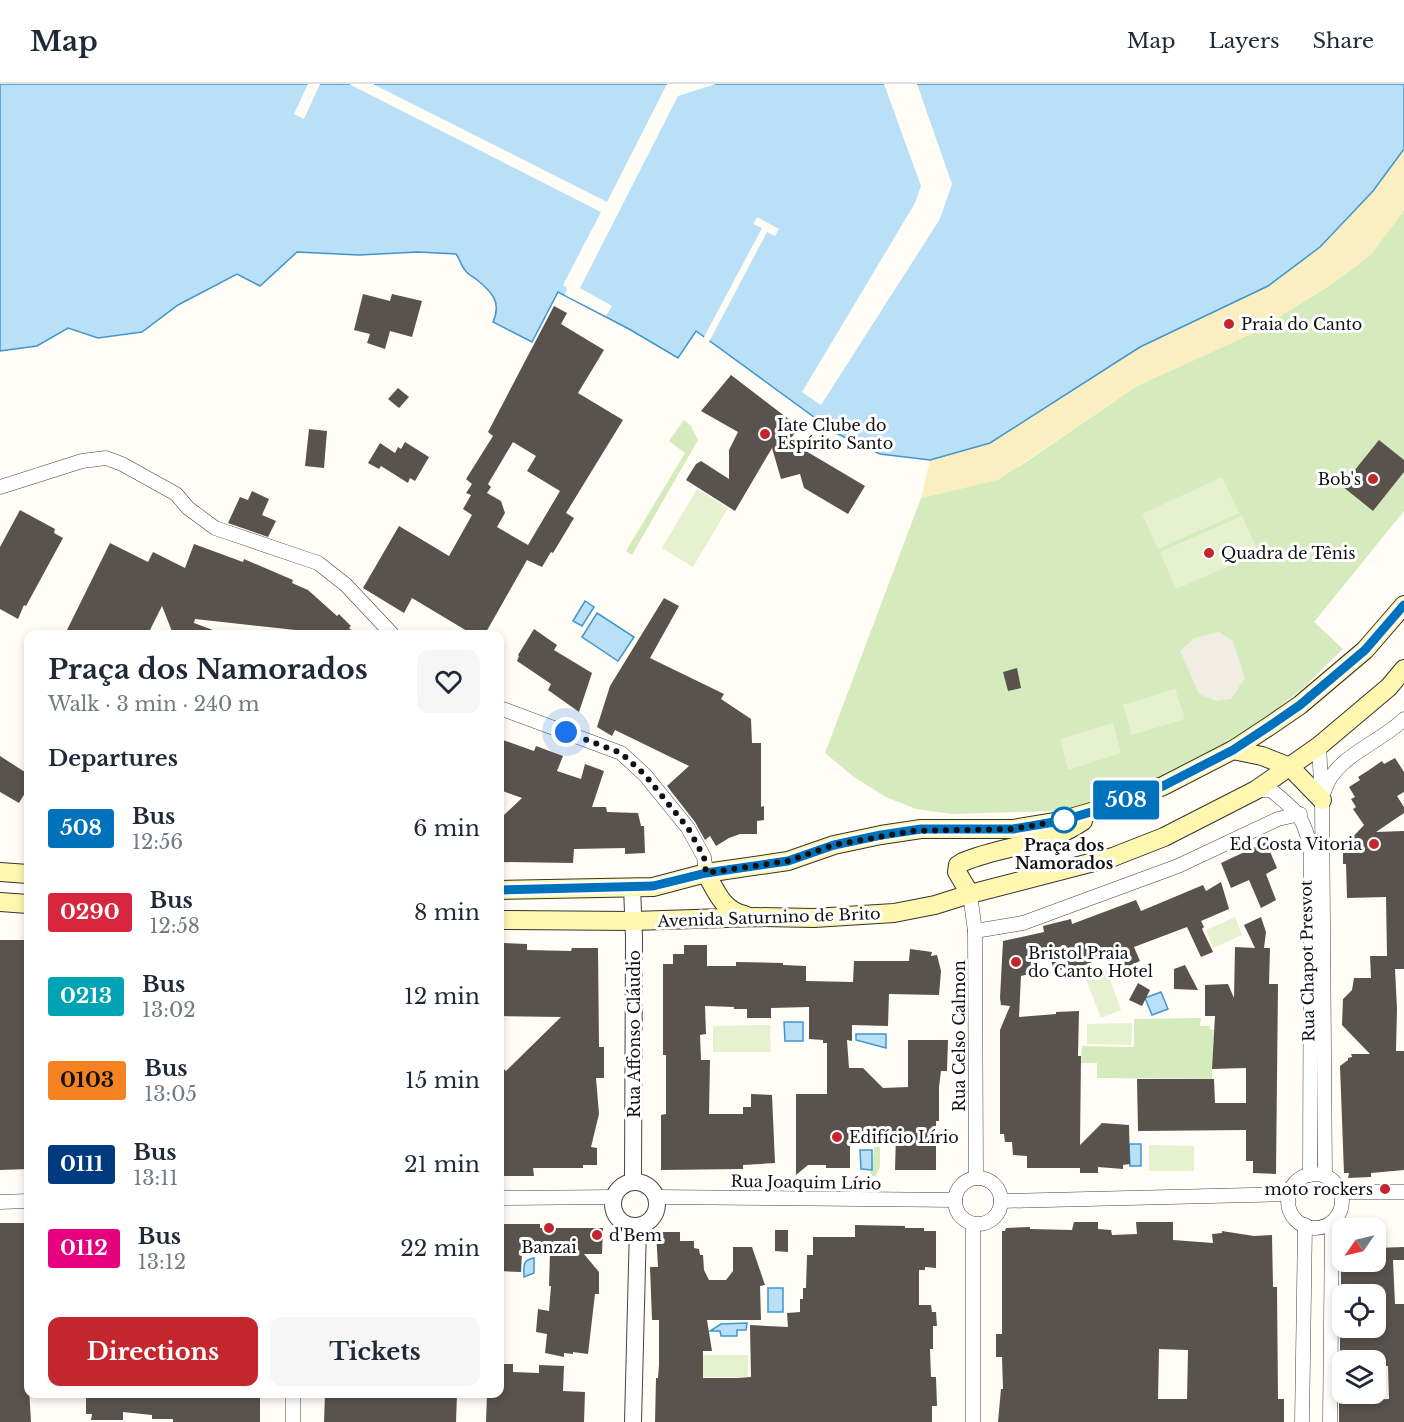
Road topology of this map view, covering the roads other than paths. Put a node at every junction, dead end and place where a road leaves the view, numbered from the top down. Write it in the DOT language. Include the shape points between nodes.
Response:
graph roads {
  1 [pos="0,487"];
  2 [pos="1404,605"];
  3 [pos="388,630"];
  4 [pos="1404,669"];
  5 [pos="504,709"];
  6 [pos="1404,719"];
  7 [pos="1319,746"];
  8 [pos="1233,750"];
  9 [pos="1290,767"];
  10 [pos="1256,790"];
  11 [pos="1322,800"];
  12 [pos="1098,810"];
  13 [pos="1300,814"];
  14 [pos="0,872"];
  15 [pos="706,873"];
  16 [pos="24,874"];
  17 [pos="632,888"];
  18 [pos="504,890"];
  19 [pos="970,894"];
  20 [pos="0,902"];
  21 [pos="24,904"];
  22 [pos="756,917"];
  23 [pos="504,920"];
  24 [pos="633,921"];
  25 [pos="975,931"];
  26 [pos="1310,1175"];
  27 [pos="1325,1176"];
  28 [pos="976,1178"];
  29 [pos="633,1181"];
  30 [pos="1342,1192"];
  31 [pos="1404,1192"];
  32 [pos="1288,1194"];
  33 [pos="613,1197"];
  34 [pos="656,1197"];
  35 [pos="504,1198"];
  36 [pos="955,1200"];
  37 [pos="24,1201"];
  38 [pos="0,1202"];
  39 [pos="1001,1202"];
  40 [pos="1335,1218"];
  41 [pos="1332,1222"];
  42 [pos="973,1224"];
  43 [pos="1305,1225"];
  44 [pos="638,1227"];
  45 [pos="293,1398"];
  46 [pos="292,1422"];
  47 [pos="633,1422"];
  48 [pos="973,1422"];
  49 [pos="1302,1422"];
  50 [pos="1330,1422"];
  1 -- 3 [label="street" via="82,461 106,458 176,494 215,528 318,563 346,585"];
  2 -- 8 [label="main road" via="1365,650 1337,674 1300,705"];
  4 -- 7 [label="main road, Avenida Saturnino de Brito" via="1389,687"];
  5 -- 15 [label="street" via="621,753 645,775 688,828 704,857"];
  6 -- 11 [label="street" via="1336,769"];
  7 -- 9 [label="main road, Avenida Saturnino de Brito"];
  7 -- 11 [label="street, Rua Chapot Presvot"];
  8 -- 9 [label="main road"];
  8 -- 12 [label="main road" via="1163,786"];
  9 -- 10 [label="main road, Avenida Saturnino de Brito"];
  9 -- 11 [label="main road"];
  10 -- 13 [label="street" via="1271,790"];
  10 -- 19 [label="main road, Avenida Saturnino de Brito" via="1164,837 1113,857"];
  11 -- 27 [label="street, Rua Chapot Presvot"];
  12 -- 15 [label="main road" via="1013,829 921,829 881,835 834,845 788,861"];
  12 -- 19 [label="main road" via="1056,837 996,850 958,865 957,872"];
  13 -- 25 [label="street" via="1278,819 1178,866 1023,923"];
  13 -- 26 [label="street, Rua Chapot Presvot" via="1311,849"];
  14 -- 16 [label="main road"];
  15 -- 17 [label="main road"];
  15 -- 22 [label="main road" via="726,907 737,914"];
  17 -- 18 [label="main road"];
  17 -- 24 [label="street, Rua Affonso Cláudio"];
  19 -- 22 [label="main road, Avenida Saturnino de Brito" via="894,913"];
  19 -- 25 [label="street, Rua Celso Calmon"];
  20 -- 21 [label="main road"];
  22 -- 24 [label="main road, Avenida Saturnino de Brito"];
  23 -- 24 [label="main road, Avenida Saturnino de Brito"];
  24 -- 29 [label="street, Rua Affonso Cláudio"];
  25 -- 28 [label="street, Rua Celso Calmon"];
  26 -- 27 [label="street"];
  26 -- 32 [label="street" via="1296,1182"];
  27 -- 30 [label="street"];
  28 -- 36 [label="street" via="962,1185"];
  28 -- 39 [label="street" via="991,1182"];
  29 -- 33 [label="street" via="620,1186"];
  29 -- 34 [label="street" via="647,1185"];
  30 -- 31 [label="street"];
  30 -- 40 [label="street" via="1341,1208"];
  32 -- 39 [label="street"];
  32 -- 43 [label="street" via="1293,1216"];
  33 -- 35 [label="street"];
  33 -- 44 [label="street" via="612,1209 618,1219 627,1226"];
  34 -- 36 [label="street, Rua Joaquim Lírio"];
  34 -- 44 [label="street" via="657,1210 650,1221"];
  36 -- 42 [label="street" via="956,1210"];
  37 -- 38 [label="street"];
  39 -- 42 [label="street" via="997,1215 987,1223"];
  41 -- 43 [label="street" via="1319,1228"];
  41 -- 50 [label="street"];
  42 -- 48 [label="street"];
  43 -- 49 [label="street"];
  44 -- 47 [label="street"];
  45 -- 46 [label="street"];
}
